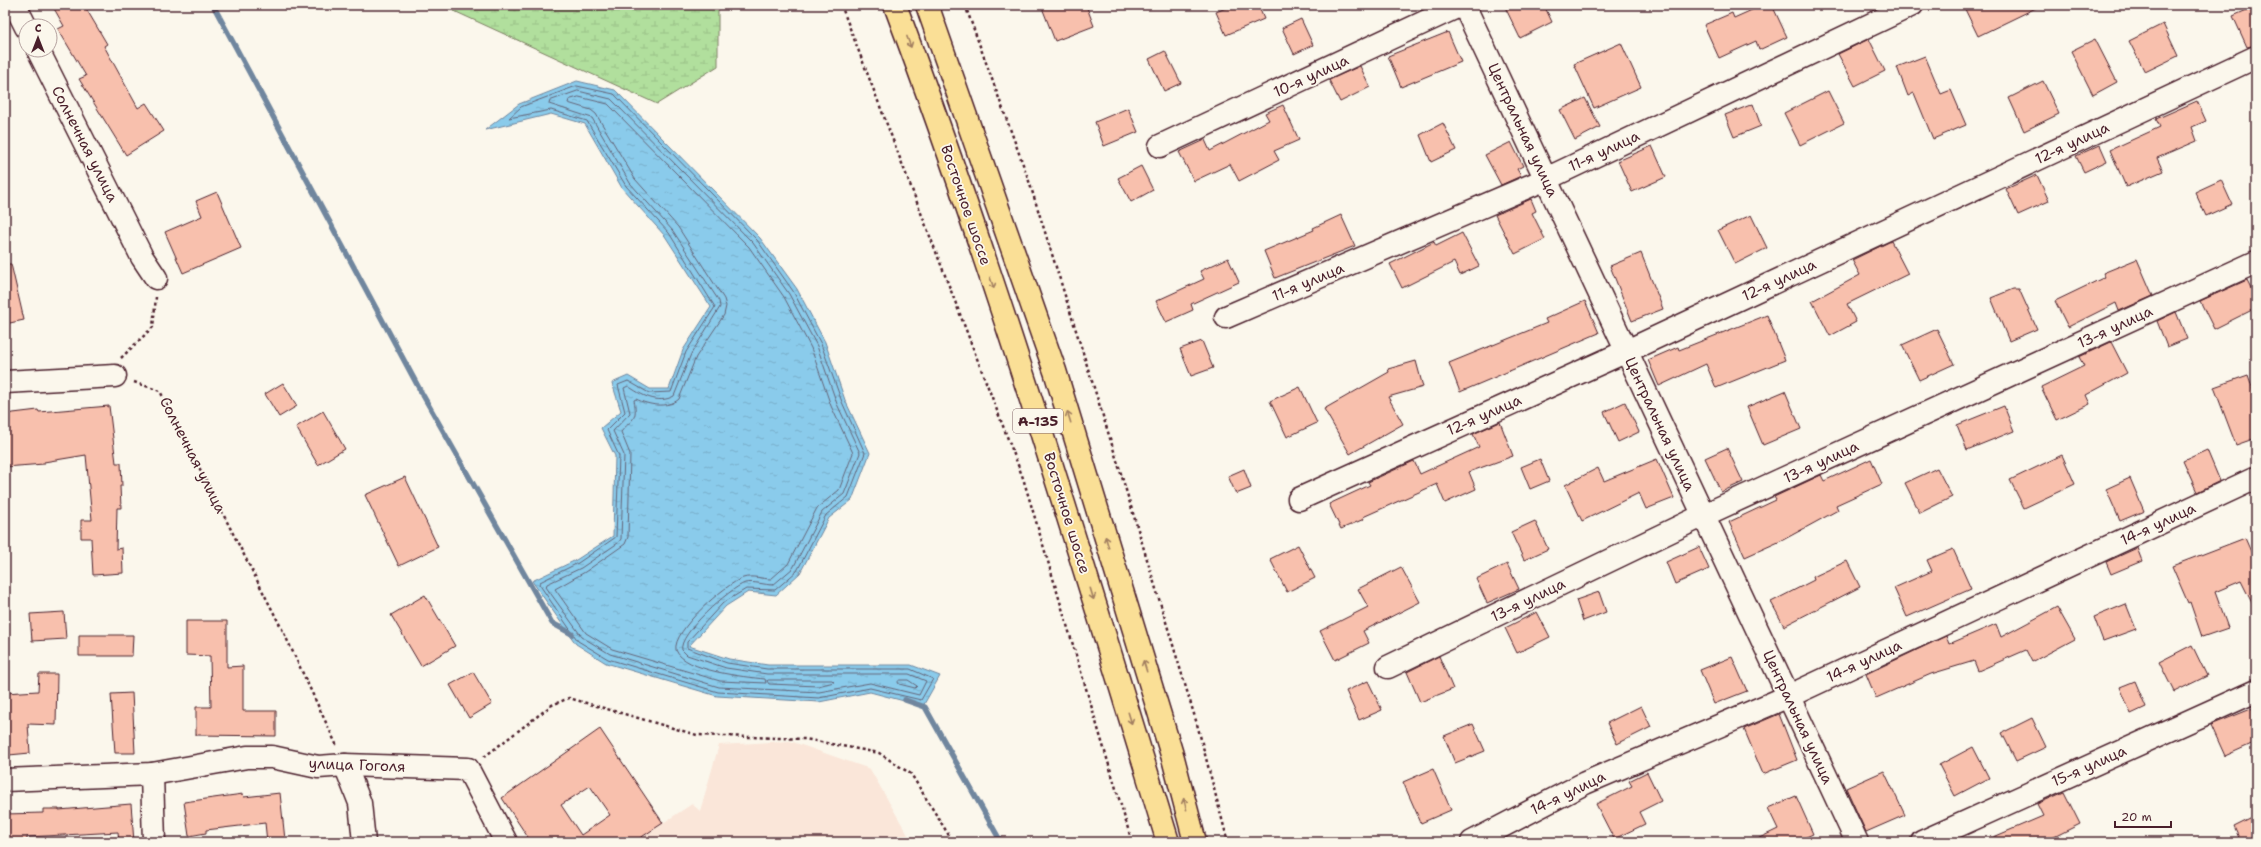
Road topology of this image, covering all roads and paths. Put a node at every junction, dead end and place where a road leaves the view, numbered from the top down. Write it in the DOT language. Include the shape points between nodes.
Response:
graph roads {
  1 [pos="15,5"];
  2 [pos="841,5"];
  3 [pos="895,5"];
  4 [pos="926,5"];
  5 [pos="965,5"];
  6 [pos="1463,5"];
  7 [pos="1912,5"];
  8 [pos="22,18"];
  9 [pos="2256,57"];
  10 [pos="42,58"];
  11 [pos="1160,146"];
  12 [pos="1546,179"];
  13 [pos="2256,262"];
  14 [pos="156,278"];
  15 [pos="1226,317"];
  16 [pos="1627,351"];
  17 [pos="115,376"];
  18 [pos="5,382"];
  19 [pos="2256,478"];
  20 [pos="1299,499"];
  21 [pos="1702,516"];
  22 [pos="1388,667"];
  23 [pos="2256,691"];
  24 [pos="1789,696"];
  25 [pos="345,765"];
  26 [pos="468,769"];
  27 [pos="152,774"];
  28 [pos="5,780"];
  29 [pos="154,842"];
  30 [pos="364,842"];
  31 [pos="506,842"];
  32 [pos="953,842"];
  33 [pos="1132,842"];
  34 [pos="1168,842"];
  35 [pos="1195,842"];
  36 [pos="1228,842"];
  37 [pos="1472,842"];
  38 [pos="1857,842"];
  39 [pos="1922,842"];
  1 -- 8 [label="street"];
  2 -- 33 [label="path" via="1023,478"];
  3 -- 34 [label="highway, Восточное шоссе / А-135, one-way" via="932,104 1052,461"];
  35 -- 4 [label="highway, Восточное шоссе / А-135, one-way" via="1173,758 1055,371"];
  5 -- 36 [label="path" via="1028,178 1095,391 1197,724"];
  6 -- 11 [label="street, 10-я улица"];
  6 -- 12 [label="street, Центральная улица"];
  7 -- 12 [label="street, 11-я улица"];
  9 -- 16 [label="street, 12-я улица"];
  10 -- 14 [label="street, Солнечная улица" via="142,257"];
  12 -- 15 [label="street, 11-я улица"];
  12 -- 16 [label="street, Центральная улица"];
  13 -- 21 [label="street, 13-я улица"];
  14 -- 17 [label="path" via="153,327 122,355"];
  16 -- 20 [label="street, 12-я улица"];
  16 -- 21 [label="street, Центральная улица"];
  17 -- 18 [label="street"];
  17 -- 25 [label="path, Солнечная улица" via="160,391 283,631"];
  19 -- 24 [label="street, 14-я улица"];
  21 -- 22 [label="street, 13-я улица"];
  21 -- 24 [label="street, Центральная улица"];
  23 -- 39 [label="street, 15-я улица"];
  24 -- 37 [label="street, 14-я улица" via="1584,783"];
  24 -- 38 [label="street, Центральная улица"];
  25 -- 26 [label="street, улица Гоголя"];
  25 -- 27 [label="street, улица Гоголя" via="318,767 272,757 247,757"];
  25 -- 30 [label="street" via="360,803"];
  26 -- 31 [label="street"];
  26 -- 32 [label="path" via="552,705 569,698 697,735 804,739 879,753 911,774"];
  27 -- 28 [label="street, улица Гоголя"];
  27 -- 29 [label="street"];
}
